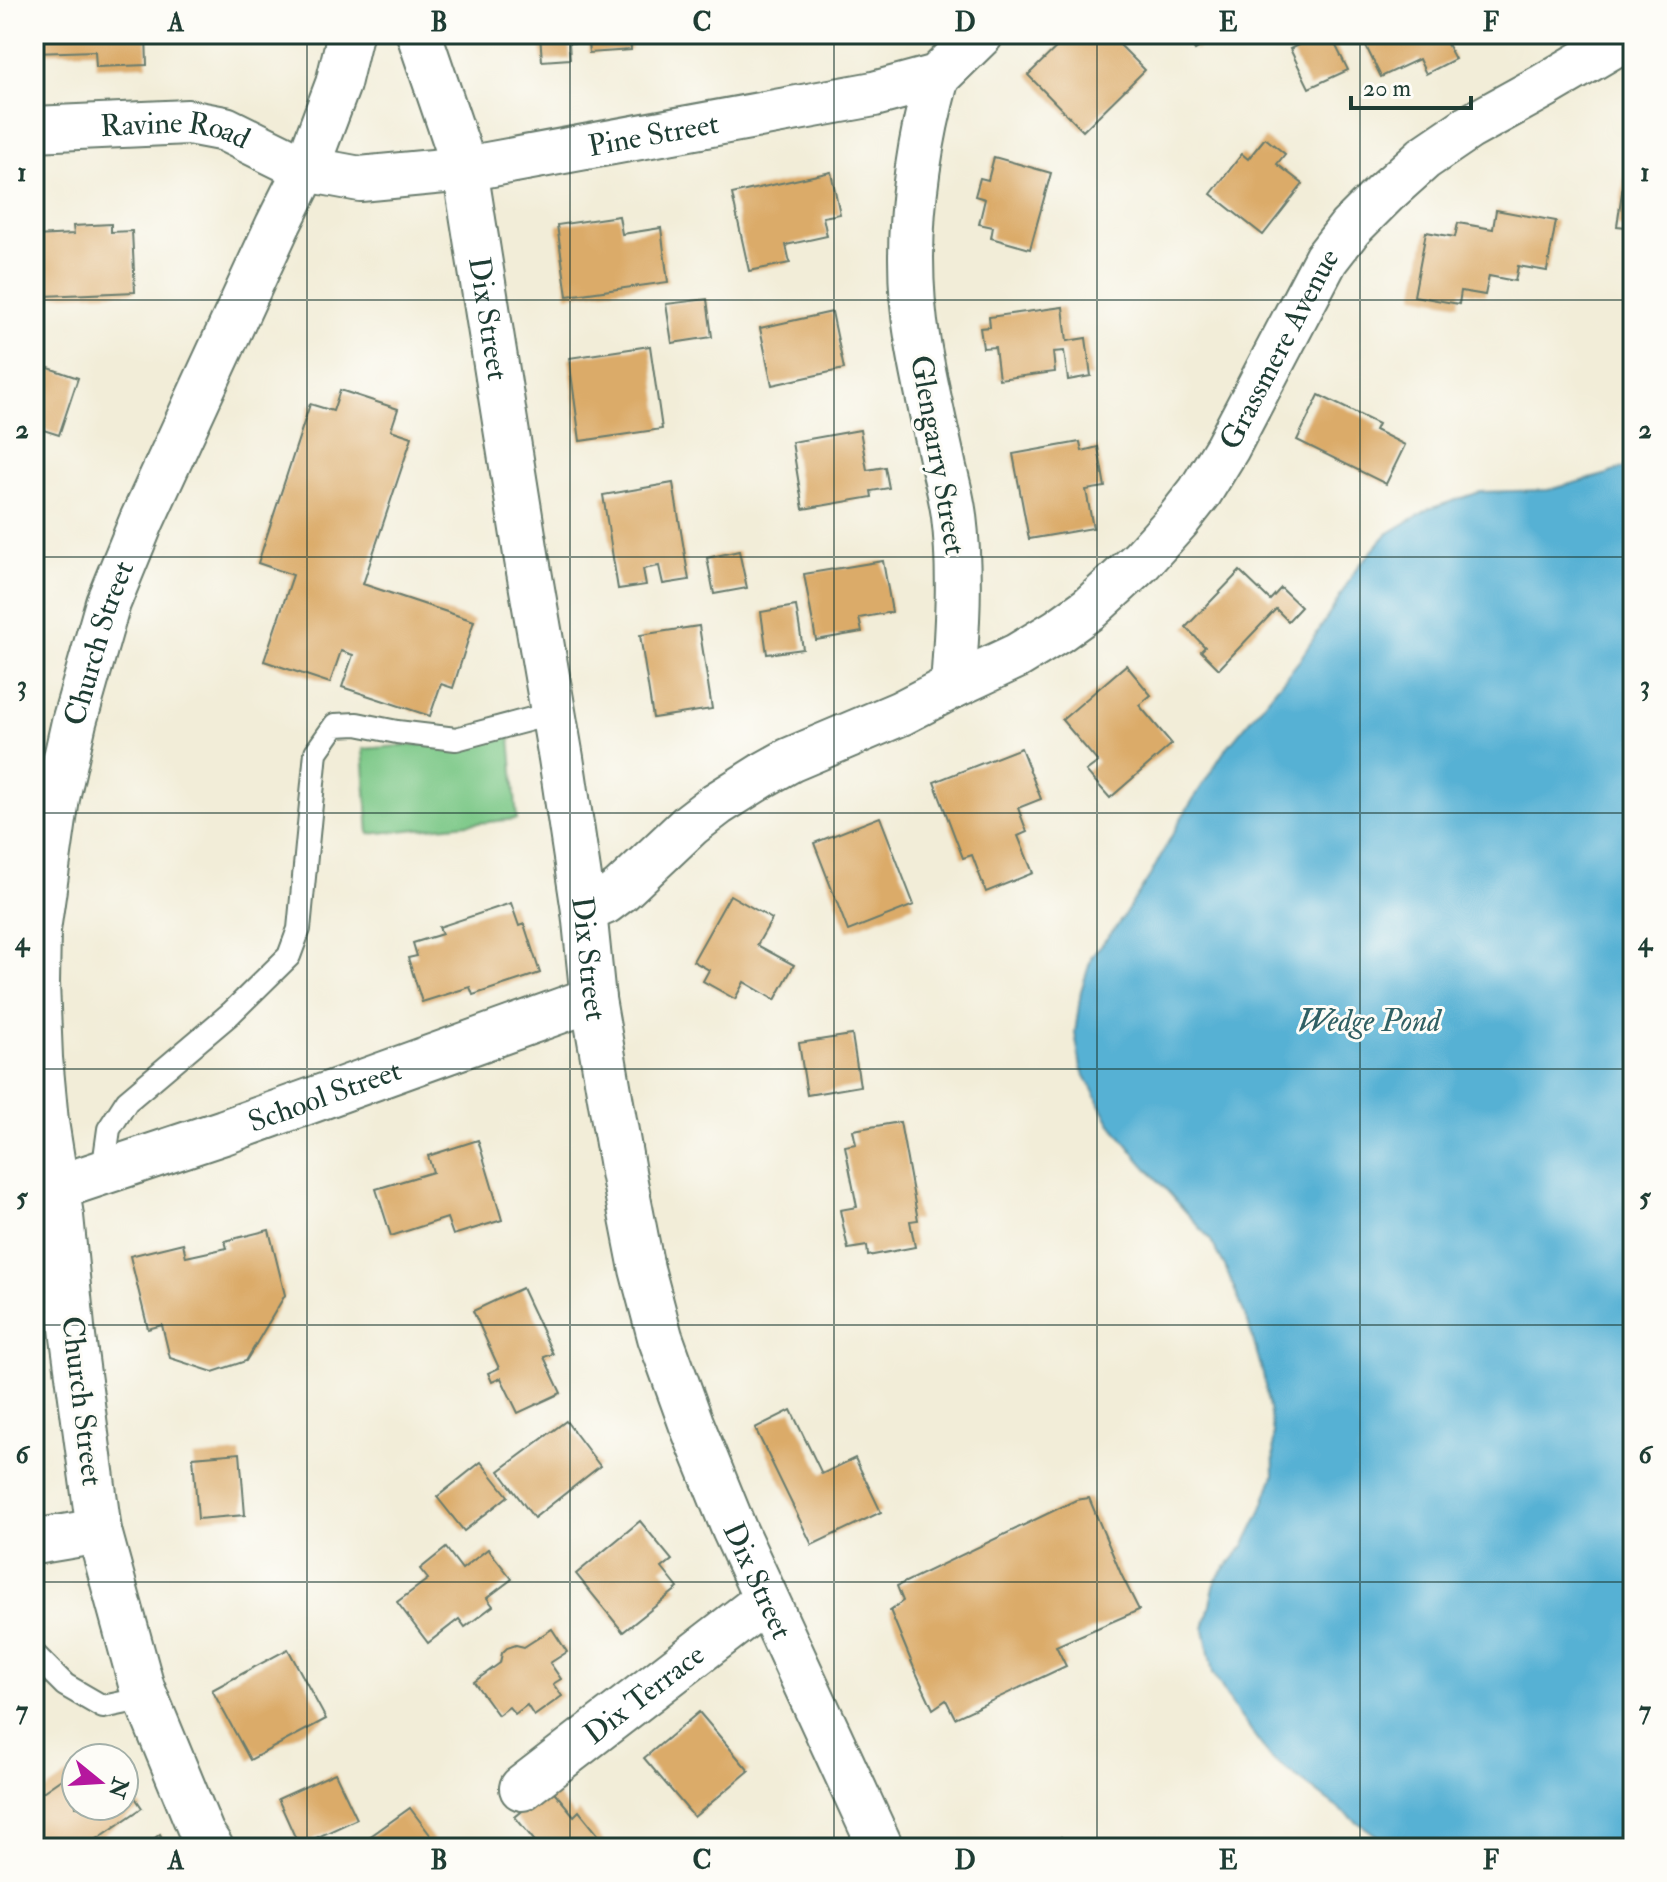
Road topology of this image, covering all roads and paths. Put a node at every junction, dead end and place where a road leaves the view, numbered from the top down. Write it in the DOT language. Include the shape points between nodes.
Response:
graph roads {
  1 [pos="350,34"];
  2 [pos="419,34"];
  3 [pos="981,34"];
  4 [pos="1628,34"];
  5 [pos="937,77"];
  6 [pos="34,129"];
  7 [pos="306,169"];
  8 [pos="465,169"];
  9 [pos="953,686"];
  10 [pos="554,713"];
  11 [pos="584,911"];
  12 [pos="593,999"];
  13 [pos="103,1172"];
  14 [pos="56,1188"];
  15 [pos="99,1531"];
  16 [pos="34,1542"];
  17 [pos="766,1600"];
  18 [pos="34,1654"];
  19 [pos="146,1698"];
  20 [pos="522,1788"];
  21 [pos="211,1848"];
  22 [pos="881,1848"];
  1 -- 7 [label="street, Church Street" via="338,84"];
  2 -- 8 [label="street, Dix Street"];
  3 -- 5 [label="street, Pine Street"];
  4 -- 9 [label="street, Grassmere Avenue" via="1468,128 1385,193 1326,259 1227,448 1178,520 1141,561 1069,624"];
  5 -- 8 [label="street, Pine Street" via="874,94"];
  5 -- 9 [label="street, Glengarry Street" via="919,161 912,302 954,514 958,582"];
  6 -- 7 [label="street, Ravine Road" via="188,122 225,129"];
  7 -- 8 [label="street, Pine Street" via="360,179"];
  7 -- 14 [label="street, Church Street" via="142,520 108,603 74,722 38,930 40,1058"];
  8 -- 10 [label="street, Dix Street"];
  9 -- 11 [label="street" via="763,775 691,824 621,890"];
  10 -- 11 [label="street, Dix Street"];
  10 -- 13 [label="lane" via="456,739 335,725 316,752 299,929 289,956 127,1101 109,1129"];
  11 -- 12 [label="street, Dix Street"];
  12 -- 13 [label="street, School Street"];
  12 -- 17 [label="street, Dix Street" via="632,1225 660,1337"];
  13 -- 14 [label="street, School Street"];
  14 -- 15 [label="street, Church Street"];
  15 -- 16 [label="street"];
  15 -- 19 [label="street, Church Street"];
  17 -- 20 [label="street, Dix Terrace"];
  17 -- 22 [label="street, Dix Street"];
  18 -- 19 [label="lane" via="65,1685 103,1707"];
  19 -- 21 [label="street, Church Street"];
}
